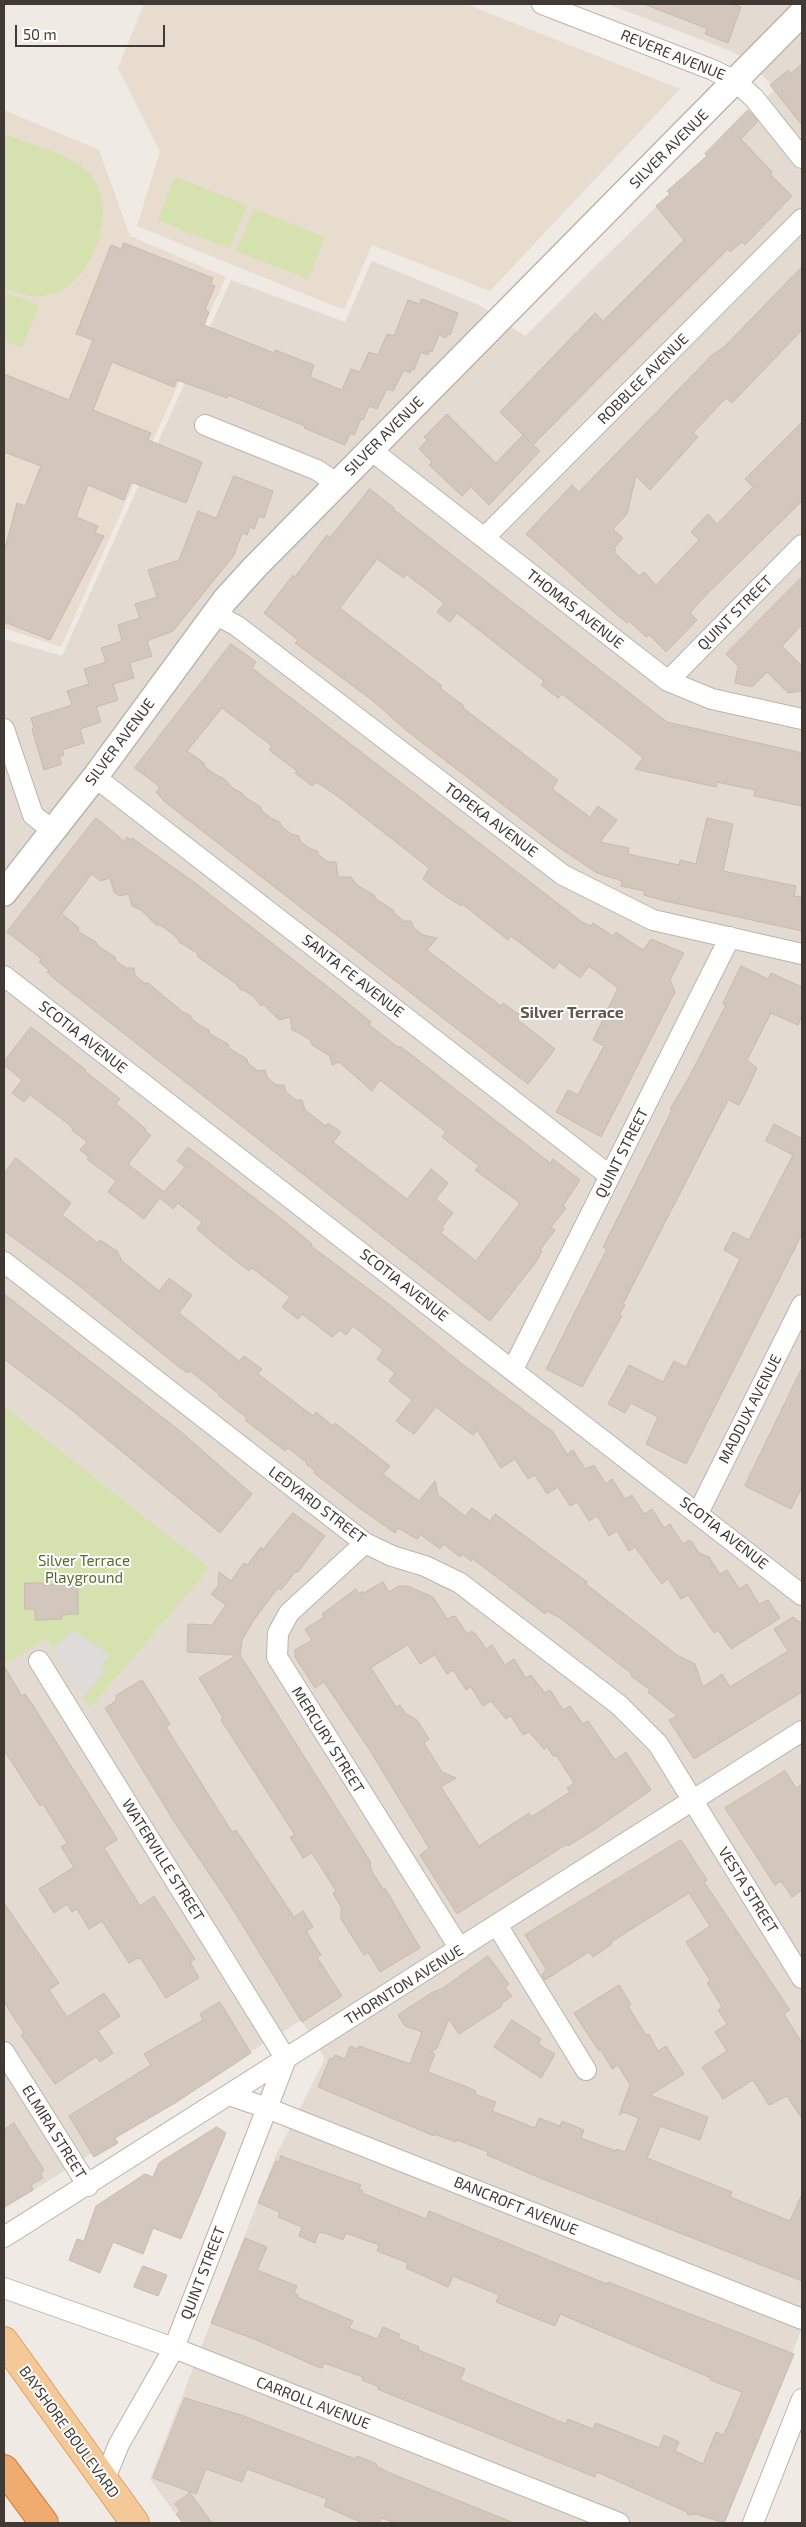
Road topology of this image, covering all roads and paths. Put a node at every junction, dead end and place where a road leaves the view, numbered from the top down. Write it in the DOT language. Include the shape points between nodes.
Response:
graph roads {
  1 [pos="542,4"];
  2 [pos="802,13"];
  3 [pos="735,81"];
  4 [pos="802,158"];
  5 [pos="802,219"];
  6 [pos="205,425"];
  7 [pos="371,450"];
  8 [pos="336,483"];
  9 [pos="484,538"];
  10 [pos="802,545"];
  11 [pos="215,614"];
  12 [pos="668,681"];
  13 [pos="802,719"];
  14 [pos="4,728"];
  15 [pos="95,777"];
  16 [pos="53,831"];
  17 [pos="4,893"];
  18 [pos="730,937"];
  19 [pos="802,954"];
  20 [pos="4,976"];
  21 [pos="610,1176"];
  22 [pos="4,1262"];
  23 [pos="802,1305"];
  24 [pos="514,1369"];
  25 [pos="698,1513"];
  26 [pos="364,1542"];
  27 [pos="802,1595"];
  28 [pos="40,1661"];
  29 [pos="802,1731"];
  30 [pos="693,1801"];
  31 [pos="498,1925"];
  32 [pos="460,1949"];
  33 [pos="802,1978"];
  34 [pos="4,2052"];
  35 [pos="286,2059"];
  36 [pos="586,2070"];
  37 [pos="229,2095"];
  38 [pos="267,2108"];
  39 [pos="88,2186"];
  40 [pos="4,2237"];
  41 [pos="4,2288"];
  42 [pos="802,2319"];
  43 [pos="4,2341"];
  44 [pos="174,2348"];
  45 [pos="802,2399"];
  46 [pos="4,2469"];
  47 [pos="104,2480"];
  48 [pos="44,2523"];
  49 [pos="135,2523"];
  50 [pos="620,2523"];
  51 [pos="753,2523"];
  1 -- 3 [label="street, REVERE AVENUE"];
  2 -- 3 [label="street, SILVER AVENUE"];
  3 -- 4 [label="street, REVERE AVENUE" via="754,98"];
  3 -- 7 [label="street, SILVER AVENUE"];
  5 -- 9 [label="street, ROBBLEE AVENUE"];
  6 -- 8 [label="street" via="317,470"];
  7 -- 8 [label="street, SILVER AVENUE"];
  7 -- 9 [label="street, THOMAS AVENUE"];
  8 -- 11 [label="street, SILVER AVENUE" via="255,567"];
  9 -- 12 [label="street, THOMAS AVENUE"];
  10 -- 12 [label="street, QUINT STREET"];
  11 -- 15 [label="street, SILVER AVENUE"];
  11 -- 18 [label="street, TOPEKA AVENUE" via="237,626 563,875 653,920"];
  12 -- 13 [label="street, THOMAS AVENUE" via="712,699"];
  14 -- 16 [label="street" via="33,814"];
  15 -- 16 [label="street, SILVER AVENUE"];
  15 -- 21 [label="street, SANTA FE AVENUE"];
  16 -- 17 [label="street, SILVER AVENUE"];
  18 -- 19 [label="street, TOPEKA AVENUE"];
  18 -- 21 [label="street, QUINT STREET"];
  20 -- 24 [label="street, SCOTIA AVENUE"];
  21 -- 24 [label="street, QUINT STREET"];
  22 -- 26 [label="street, LEDYARD STREET"];
  23 -- 25 [label="street, MADDUX AVENUE"];
  24 -- 25 [label="street, SCOTIA AVENUE"];
  25 -- 27 [label="street, SCOTIA AVENUE"];
  26 -- 30 [label="street, LEDYARD STREET" via="460,1583 620,1705 658,1744"];
  26 -- 32 [label="street, MERCURY STREET" via="289,1613 278,1633 277,1657"];
  28 -- 35 [label="street, WATERVILLE STREET"];
  29 -- 30 [label="street, THORNTON AVENUE"];
  30 -- 31 [label="street, THORNTON AVENUE"];
  30 -- 33 [label="street, VESTA STREET"];
  31 -- 32 [label="street, THORNTON AVENUE"];
  31 -- 36 [label="street"];
  32 -- 35 [label="street, THORNTON AVENUE"];
  34 -- 39 [label="street, ELMIRA STREET"];
  35 -- 37 [label="street, THORNTON AVENUE"];
  35 -- 38 [label="street, QUINT STREET"];
  37 -- 38 [label="street, BANCROFT AVENUE"];
  37 -- 39 [label="street, THORNTON AVENUE"];
  38 -- 42 [label="street, BANCROFT AVENUE"];
  38 -- 44 [label="street, QUINT STREET"];
  39 -- 40 [label="street, THORNTON AVENUE"];
  41 -- 44 [label="street, CARROLL AVENUE"];
  43 -- 47 [label="main road, BAYSHORE BOULEVARD"];
  44 -- 47 [label="street, QUINT STREET" via="119,2444"];
  44 -- 50 [label="street, CARROLL AVENUE"];
  45 -- 51 [label="street"];
  46 -- 48 [label="highway"];
  47 -- 49 [label="main road, BAYSHORE BOULEVARD"];
}
